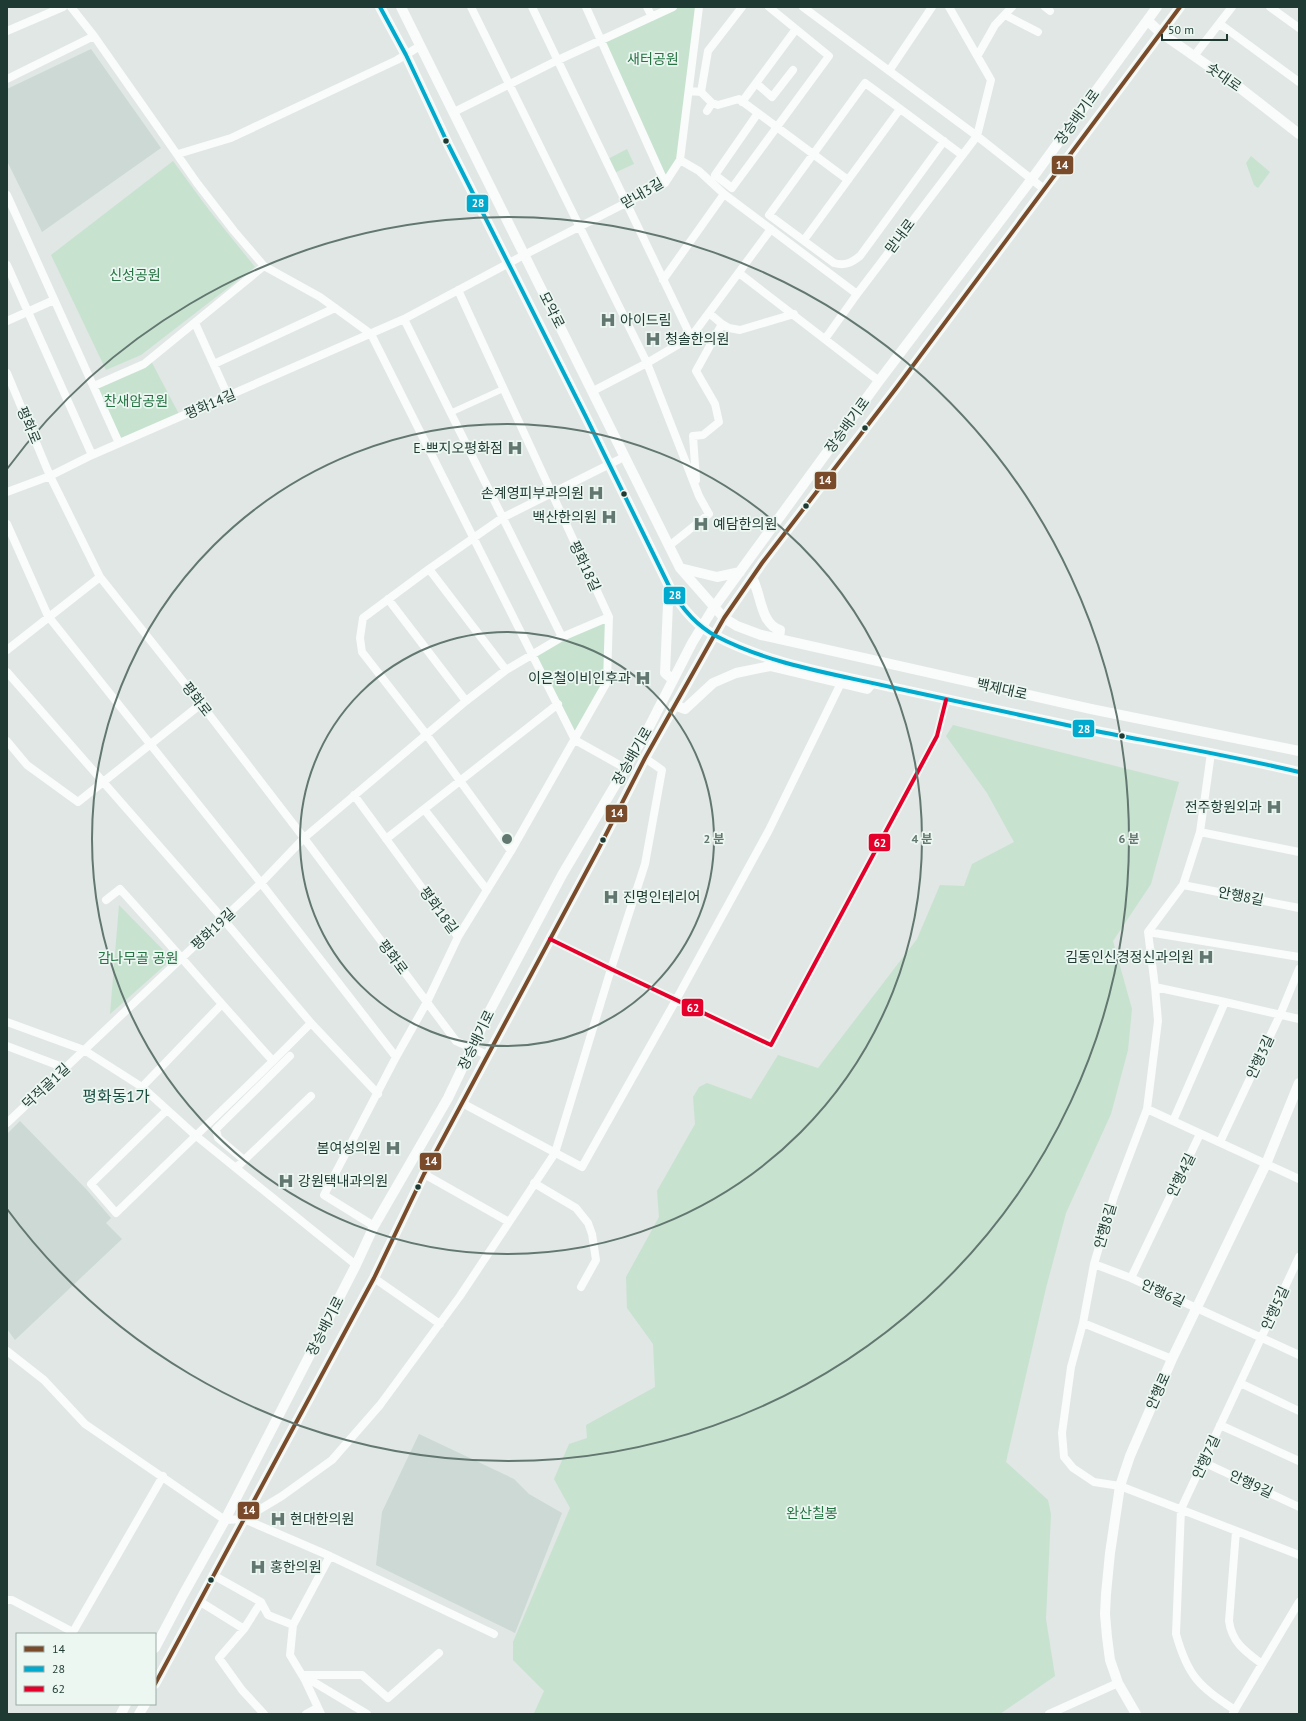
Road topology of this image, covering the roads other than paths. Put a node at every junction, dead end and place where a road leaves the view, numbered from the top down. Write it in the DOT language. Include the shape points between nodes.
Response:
graph roads {
  1 [pos="63,7"];
  2 [pos="71,7"];
  3 [pos="380,7"];
  4 [pos="401,7"];
  5 [pos="472,7"];
  6 [pos="532,7"];
  7 [pos="586,7"];
  8 [pos="647,7"];
  9 [pos="673,7"];
  10 [pos="699,7"];
  11 [pos="742,7"];
  12 [pos="769,7"];
  13 [pos="802,7"];
  14 [pos="932,7"];
  15 [pos="949,7"];
  16 [pos="1012,7"];
  17 [pos="1157,7"];
  18 [pos="1180,7"];
  19 [pos="1232,7"];
  20 [pos="1270,7"];
  21 [pos="1005,15"];
  22 [pos="652,17"];
  23 [pos="1148,21"];
  24 [pos="1220,24"];
  25 [pos="1299,28"];
  26 [pos="796,29"];
  27 [pos="7,31"];
  28 [pos="1038,32"];
  29 [pos="1161,33"];
  30 [pos="94,36"];
  31 [pos="601,40"];
  32 [pos="420,46"];
  33 [pos="406,55"];
  34 [pos="978,55"];
  35 [pos="1194,56"];
  36 [pos="558,60"];
  37 [pos="792,70"];
  38 [pos="889,70"];
  39 [pos="7,79"];
  40 [pos="1299,82"];
  41 [pos="756,83"];
  42 [pos="510,84"];
  43 [pos="689,91"];
  44 [pos="701,92"];
  45 [pos="742,102"];
  46 [pos="712,103"];
  47 [pos="900,109"];
  48 [pos="707,111"];
  49 [pos="454,112"];
  50 [pos="758,113"];
  51 [pos="777,128"];
  52 [pos="1299,134"];
  53 [pos="977,136"];
  54 [pos="944,141"];
  55 [pos="178,154"];
  56 [pos="813,154"];
  57 [pos="962,155"];
  58 [pos="680,160"];
  59 [pos="848,180"];
  60 [pos="1031,180"];
  61 [pos="665,183"];
  62 [pos="1044,189"];
  63 [pos="724,194"];
  64 [pos="7,195"];
  65 [pos="626,203"];
  66 [pos="579,226"];
  67 [pos="771,229"];
  68 [pos="804,240"];
  69 [pos="524,255"];
  70 [pos="508,263"];
  71 [pos="7,265"];
  72 [pos="264,266"];
  73 [pos="739,273"];
  74 [pos="664,280"];
  75 [pos="458,290"];
  76 [pos="857,294"];
  77 [pos="54,300"];
  78 [pos="335,308"];
  79 [pos="28,312"];
  80 [pos="709,313"];
  81 [pos="794,314"];
  82 [pos="404,320"];
  83 [pos="7,321"];
  84 [pos="195,322"];
  85 [pos="722,324"];
  86 [pos="371,334"];
  87 [pos="691,337"];
  88 [pos="825,339"];
  89 [pos="647,363"];
  90 [pos="214,364"];
  91 [pos="7,373"];
  92 [pos="879,381"];
  93 [pos="94,386"];
  94 [pos="503,389"];
  95 [pos="593,391"];
  96 [pos="228,396"];
  97 [pos="450,413"];
  98 [pos="119,443"];
  99 [pos="92,455"];
  100 [pos="624,457"];
  101 [pos="608,465"];
  102 [pos="50,476"];
  103 [pos="696,489"];
  104 [pos="7,492"];
  105 [pos="551,493"];
  106 [pos="502,518"];
  107 [pos="7,524"];
  108 [pos="473,538"];
  109 [pos="669,546"];
  110 [pos="680,568"];
  111 [pos="429,569"];
  112 [pos="740,572"];
  113 [pos="100,576"];
  114 [pos="752,578"];
  115 [pos="675,597"];
  116 [pos="388,599"];
  117 [pos="714,607"];
  118 [pos="48,616"];
  119 [pos="609,617"];
  120 [pos="724,618"];
  121 [pos="701,627"];
  122 [pos="714,635"];
  123 [pos="562,637"];
  124 [pos="779,639"];
  125 [pos="7,650"];
  126 [pos="533,655"];
  127 [pos="506,670"];
  128 [pos="7,672"];
  129 [pos="673,680"];
  130 [pos="872,683"];
  131 [pos="841,684"];
  132 [pos="946,700"];
  133 [pos="466,701"];
  134 [pos="201,704"];
  135 [pos="558,704"];
  136 [pos="674,705"];
  137 [pos="426,734"];
  138 [pos="575,740"];
  139 [pos="7,741"];
  140 [pos="150,744"];
  141 [pos="1299,751"];
  142 [pos="1211,753"];
  143 [pos="645,758"];
  144 [pos="625,768"];
  145 [pos="1299,772"];
  146 [pos="460,780"];
  147 [pos="102,782"];
  148 [pos="354,795"];
  149 [pos="424,809"];
  150 [pos="1200,832"];
  151 [pos="304,838"];
  152 [pos="386,839"];
  153 [pos="511,851"];
  154 [pos="1299,852"];
  155 [pos="261,883"];
  156 [pos="1183,885"];
  157 [pos="487,890"];
  158 [pos="106,900"];
  159 [pos="1299,908"];
  160 [pos="223,919"];
  161 [pos="1148,932"];
  162 [pos="458,938"];
  163 [pos="550,938"];
  164 [pos="1299,957"];
  165 [pos="182,958"];
  166 [pos="611,969"];
  167 [pos="1299,969"];
  168 [pos="1155,987"];
  169 [pos="676,1000"];
  170 [pos="427,1002"];
  171 [pos="1226,1002"];
  172 [pos="222,1005"];
  173 [pos="1280,1015"];
  174 [pos="1299,1019"];
  175 [pos="7,1022"];
  176 [pos="311,1023"];
  177 [pos="7,1046"];
  178 [pos="471,1048"];
  179 [pos="84,1050"];
  180 [pos="487,1055"];
  181 [pos="290,1056"];
  182 [pos="396,1057"];
  183 [pos="274,1061"];
  184 [pos="65,1068"];
  185 [pos="1299,1083"];
  186 [pos="142,1087"];
  187 [pos="378,1094"];
  188 [pos="310,1096"];
  189 [pos="462,1103"];
  190 [pos="1147,1109"];
  191 [pos="167,1110"];
  192 [pos="1173,1121"];
  193 [pos="7,1123"];
  194 [pos="1200,1134"];
  195 [pos="195,1135"];
  196 [pos="1220,1142"];
  197 [pos="555,1153"];
  198 [pos="244,1160"];
  199 [pos="1266,1164"];
  200 [pos="236,1168"];
  201 [pos="424,1174"];
  202 [pos="1299,1179"];
  203 [pos="534,1183"];
  204 [pos="1161,1216"];
  205 [pos="509,1222"];
  206 [pos="374,1226"];
  207 [pos="1299,1257"];
  208 [pos="1094,1264"];
  209 [pos="356,1265"];
  210 [pos="374,1278"];
  211 [pos="1131,1278"];
  212 [pos="582,1287"];
  213 [pos="1196,1309"];
  214 [pos="1083,1323"];
  215 [pos="440,1324"];
  216 [pos="1261,1338"];
  217 [pos="7,1351"];
  218 [pos="1299,1355"];
  219 [pos="1172,1359"];
  220 [pos="1240,1383"];
  221 [pos="1230,1404"];
  222 [pos="1299,1411"];
  223 [pos="1220,1425"];
  224 [pos="1299,1461"];
  225 [pos="1203,1462"];
  226 [pos="163,1476"];
  227 [pos="1120,1486"];
  228 [pos="1299,1507"];
  229 [pos="1181,1509"];
  230 [pos="244,1519"];
  231 [pos="225,1520"];
  232 [pos="1236,1531"];
  233 [pos="1299,1555"];
  234 [pos="330,1556"];
  235 [pos="213,1575"];
  236 [pos="7,1600"];
  237 [pos="199,1601"];
  238 [pos="261,1602"];
  239 [pos="1299,1602"];
  240 [pos="293,1625"];
  241 [pos="244,1629"];
  242 [pos="494,1634"];
  243 [pos="156,1646"];
  244 [pos="439,1653"];
  245 [pos="1262,1664"];
  246 [pos="302,1675"];
  247 [pos="156,1682"];
  248 [pos="1118,1683"];
  249 [pos="126,1705"];
  250 [pos="144,1705"];
  251 [pos="319,1711"];
  252 [pos="1234,1712"];
  253 [pos="1053,1713"];
  254 [pos="121,1714"];
  255 [pos="139,1714"];
  256 [pos="264,1714"];
  257 [pos="306,1714"];
  258 [pos="367,1714"];
  259 [pos="1136,1714"];
  1 -- 27 [label="street"];
  2 -- 30 [label="street"];
  3 -- 33 [label="street, 모악로"];
  4 -- 32 [label="street, 모악로"];
  5 -- 42 [label="street"];
  6 -- 36 [label="street"];
  7 -- 31 [label="street"];
  8 -- 22 [label="street"];
  9 -- 22 [label="street"];
  10 -- 43 [label="street, 맏내3길"];
  11 -- 44 [label="street" via="708,51"];
  12 -- 26 [label="street"];
  13 -- 38 [label="street"];
  14 -- 38 [label="street"];
  15 -- 34 [label="street, 맏내로"];
  16 -- 21 [label="street"];
  17 -- 23 [label="street, 장승배기로"];
  18 -- 29 [label="street, 장승배기로"];
  19 -- 24 [label="street"];
  20 -- 25 [label="street"];
  21 -- 28 [label="street"];
  21 -- 34 [label="street" via="994,25"];
  22 -- 31 [label="street"];
  23 -- 29 [label="street, 솟대로"];
  23 -- 60 [label="street, 장승배기로"];
  24 -- 35 [label="street"];
  24 -- 40 [label="street"];
  26 -- 41 [label="street"];
  26 -- 51 [label="street" via="829,56"];
  29 -- 35 [label="street, 솟대로"];
  29 -- 62 [label="street, 장승배기로"];
  30 -- 39 [label="street"];
  30 -- 55 [label="street"];
  31 -- 36 [label="street"];
  31 -- 61 [label="street"];
  32 -- 33 [label="street"];
  32 -- 49 [label="street, 모악로"];
  33 -- 55 [label="street" via="231,138"];
  33 -- 70 [label="street, 모악로"];
  34 -- 53 [label="street, 맏내로" via="991,80"];
  35 -- 52 [label="street, 솟대로"];
  36 -- 42 [label="street"];
  36 -- 65 [label="street"];
  37 -- 41 [label="street" via="772,97"];
  38 -- 53 [label="street"];
  41 -- 45 [label="street"];
  42 -- 49 [label="street"];
  42 -- 66 [label="street"];
  43 -- 44 [label="street"];
  43 -- 58 [label="street, 맏내3길"];
  44 -- 46 [label="street"];
  45 -- 46 [label="street" via="739,99 718,105"];
  45 -- 50 [label="street"];
  46 -- 48 [label="street"];
  47 -- 54 [label="street"];
  47 -- 56 [label="street" via="865,83"];
  47 -- 59 [label="street"];
  49 -- 69 [label="street, 모악로"];
  50 -- 51 [label="street"];
  50 -- 51 [label="street" via="715,175 732,188"];
  51 -- 56 [label="street"];
  53 -- 57 [label="street, 맏내로"];
  53 -- 60 [label="street"];
  54 -- 57 [label="street"];
  54 -- 68 [label="street" via="860,256 851,263 834,263"];
  55 -- 72 [label="street" via="234,231"];
  56 -- 59 [label="street"];
  56 -- 68 [label="street" via="769,215"];
  57 -- 76 [label="street, 맏내로"];
  58 -- 61 [label="street, 맏내3길"];
  58 -- 63 [label="street" via="699,171"];
  59 -- 68 [label="street"];
  60 -- 62 [label="street"];
  60 -- 92 [label="street, 장승배기로"];
  61 -- 65 [label="street, 맏내3길"];
  62 -- 114 [label="street, 장승배기로"];
  63 -- 67 [label="street"];
  63 -- 74 [label="street"];
  64 -- 77 [label="street"];
  65 -- 66 [label="street, 맏내3길"];
  65 -- 74 [label="street"];
  66 -- 69 [label="street, 맏내3길"];
  66 -- 89 [label="street"];
  67 -- 73 [label="street"];
  67 -- 76 [label="street"];
  69 -- 70 [label="street, 평화14길"];
  69 -- 95 [label="street, 모악로"];
  70 -- 75 [label="street, 평화14길"];
  70 -- 101 [label="street, 모악로"];
  71 -- 79 [label="street"];
  72 -- 78 [label="street"];
  72 -- 84 [label="street"];
  73 -- 80 [label="street"];
  73 -- 81 [label="street"];
  74 -- 87 [label="street"];
  75 -- 82 [label="street, 평화14길"];
  75 -- 94 [label="street"];
  76 -- 88 [label="street, 맏내로"];
  77 -- 79 [label="street"];
  77 -- 93 [label="street"];
  78 -- 86 [label="street"];
  78 -- 90 [label="street"];
  79 -- 83 [label="street"];
  79 -- 99 [label="street"];
  80 -- 85 [label="street"];
  80 -- 87 [label="street"];
  81 -- 85 [label="street" via="740,330"];
  81 -- 88 [label="street"];
  82 -- 86 [label="street, 평화14길"];
  82 -- 97 [label="street"];
  84 -- 90 [label="street"];
  84 -- 93 [label="street" via="144,364"];
  85 -- 103 [label="street" via="696,371 715,404 719,422 703,435 693,436"];
  86 -- 96 [label="street, 평화14길"];
  86 -- 108 [label="street"];
  87 -- 89 [label="street"];
  88 -- 92 [label="street"];
  89 -- 95 [label="street"];
  89 -- 103 [label="street"];
  90 -- 96 [label="street"];
  91 -- 102 [label="street, 평화로"];
  92 -- 112 [label="street, 장승배기로"];
  93 -- 98 [label="street"];
  94 -- 97 [label="street"];
  94 -- 105 [label="street"];
  95 -- 100 [label="street, 모악로"];
  96 -- 98 [label="street, 평화14길"];
  97 -- 106 [label="street"];
  98 -- 99 [label="street, 평화14길"];
  99 -- 102 [label="street, 평화14길"];
  100 -- 101 [label="street"];
  100 -- 109 [label="street, 모악로"];
  101 -- 105 [label="street"];
  101 -- 115 [label="street, 모악로"];
  102 -- 104 [label="street, 평화14길"];
  102 -- 113 [label="street, 평화로"];
  103 -- 109 [label="street" via="709,514"];
  105 -- 106 [label="street"];
  105 -- 119 [label="street, 평화18길"];
  106 -- 108 [label="street"];
  106 -- 123 [label="street"];
  107 -- 118 [label="street"];
  108 -- 111 [label="street"];
  108 -- 126 [label="street"];
  109 -- 110 [label="street, 모악로"];
  110 -- 112 [label="street" via="716,578"];
  110 -- 117 [label="street, 모악로"];
  111 -- 116 [label="street"];
  111 -- 127 [label="street"];
  112 -- 117 [label="street, 장승배기로"];
  113 -- 118 [label="street"];
  113 -- 134 [label="street, 평화로"];
  114 -- 120 [label="street, 장승배기로"];
  114 -- 124 [label="street" via="766,617 774,628 780,630"];
  115 -- 121 [label="street, 모악로"];
  115 -- 129 [label="street" via="668,604 665,673"];
  116 -- 133 [label="street"];
  116 -- 137 [label="street" via="363,618 360,638 362,652"];
  117 -- 120 [label="street, 백제대로"];
  117 -- 121 [label="street, 장승배기로"];
  118 -- 125 [label="street"];
  118 -- 140 [label="street"];
  119 -- 123 [label="street"];
  119 -- 138 [label="street, 평화18길" via="607,682"];
  120 -- 122 [label="street, 장승배기로"];
  120 -- 124 [label="street, 백제대로" via="737,626"];
  121 -- 122 [label="street, 백제대로"];
  121 -- 129 [label="street, 장승배기로"];
  122 -- 130 [label="street, 백제대로" via="749,651 775,659"];
  122 -- 136 [label="street, 장승배기로"];
  123 -- 126 [label="street"];
  124 -- 141 [label="street, 백제대로" via="1091,709"];
  126 -- 127 [label="street"];
  126 -- 135 [label="street"];
  127 -- 133 [label="street"];
  128 -- 147 [label="street"];
  129 -- 144 [label="street, 장승배기로"];
  130 -- 131 [label="street" via="867,689"];
  130 -- 132 [label="street, 백제대로"];
  131 -- 136 [label="street" via="770,666 736,672 713,683 685,709"];
  131 -- 169 [label="street" via="769,830"];
  132 -- 142 [label="street, 백제대로"];
  132 -- 169 [label="street" via="937,736 771,1045"];
  133 -- 137 [label="street"];
  134 -- 140 [label="street"];
  134 -- 151 [label="street, 평화로"];
  135 -- 138 [label="street"];
  135 -- 146 [label="street"];
  136 -- 143 [label="street, 장승배기로"];
  137 -- 146 [label="street"];
  137 -- 148 [label="street"];
  138 -- 144 [label="street"];
  138 -- 153 [label="street, 평화18길"];
  139 -- 147 [label="street" via="27,765 78,802"];
  140 -- 147 [label="street"];
  140 -- 155 [label="street"];
  142 -- 145 [label="street, 백제대로"];
  142 -- 150 [label="street"];
  143 -- 163 [label="street, 장승배기로"];
  143 -- 166 [label="street" via="662,770 645,864"];
  144 -- 178 [label="street, 장승배기로" via="562,875"];
  146 -- 149 [label="street"];
  146 -- 153 [label="street"];
  147 -- 160 [label="street"];
  148 -- 151 [label="street"];
  148 -- 152 [label="street, 평화18길"];
  149 -- 152 [label="street"];
  149 -- 157 [label="street"];
  150 -- 154 [label="street"];
  150 -- 156 [label="street"];
  151 -- 155 [label="street, 평화19길"];
  151 -- 170 [label="street, 평화로"];
  152 -- 162 [label="street, 평화18길"];
  153 -- 157 [label="street, 평화18길"];
  155 -- 160 [label="street, 평화19길"];
  155 -- 182 [label="street"];
  156 -- 159 [label="street, 안행8길"];
  156 -- 161 [label="street"];
  157 -- 162 [label="street, 평화18길"];
  158 -- 165 [label="street" via="120,889"];
  160 -- 165 [label="street, 평화19길"];
  160 -- 176 [label="street"];
  161 -- 164 [label="street"];
  161 -- 168 [label="street, 안행8길"];
  162 -- 170 [label="street"];
  163 -- 166 [label="street"];
  163 -- 180 [label="street, 장승배기로"];
  165 -- 172 [label="street"];
  165 -- 179 [label="street, 평화19길"];
  166 -- 169 [label="street"];
  166 -- 197 [label="street"];
  167 -- 173 [label="street, 안행3길"];
  168 -- 171 [label="street"];
  168 -- 190 [label="street, 안행8길" via="1158,1021"];
  169 -- 197 [label="street" via="582,1167"];
  170 -- 178 [label="street, 평화로" via="456,1041"];
  170 -- 182 [label="street"];
  171 -- 173 [label="street"];
  171 -- 192 [label="street"];
  172 -- 183 [label="street"];
  172 -- 186 [label="street"];
  173 -- 174 [label="street"];
  173 -- 196 [label="street, 안행3길"];
  175 -- 179 [label="street"];
  176 -- 183 [label="street"];
  176 -- 187 [label="street"];
  177 -- 184 [label="street"];
  178 -- 180 [label="street, 평화로"];
  178 -- 206 [label="street, 장승배기로" via="448,1098"];
  179 -- 184 [label="street, 덕적골1길"];
  179 -- 186 [label="street"];
  180 -- 189 [label="street, 장승배기로"];
  181 -- 198 [label="street" via="216,1129 218,1138"];
  182 -- 187 [label="street"];
  183 -- 195 [label="street"];
  184 -- 193 [label="street, 덕적골1길"];
  185 -- 199 [label="street, 안행로"];
  186 -- 191 [label="street"];
  187 -- 206 [label="street" via="324,1195"];
  188 -- 198 [label="street"];
  189 -- 197 [label="street"];
  189 -- 201 [label="street, 장승배기로"];
  190 -- 192 [label="street"];
  190 -- 208 [label="street, 안행8길" via="1114,1196"];
  191 -- 195 [label="street"];
  191 -- 195 [label="street" via="91,1184 116,1213"];
  192 -- 194 [label="street"];
  194 -- 196 [label="street"];
  194 -- 204 [label="street, 안행4길"];
  195 -- 200 [label="street"];
  196 -- 199 [label="street"];
  197 -- 203 [label="street"];
  198 -- 200 [label="street"];
  199 -- 202 [label="street"];
  199 -- 213 [label="street, 안행로"];
  200 -- 209 [label="street"];
  201 -- 205 [label="street"];
  201 -- 210 [label="street, 장승배기로"];
  203 -- 205 [label="street"];
  203 -- 212 [label="street" via="576,1208 588,1223 596,1260"];
  204 -- 211 [label="street, 안행6길"];
  205 -- 215 [label="street"];
  206 -- 209 [label="street, 장승배기로"];
  207 -- 216 [label="street, 안행5길"];
  208 -- 211 [label="street, 안행6길"];
  208 -- 214 [label="street, 안행8길"];
  209 -- 231 [label="street, 장승배기로"];
  210 -- 215 [label="street"];
  210 -- 230 [label="street, 장승배기로"];
  211 -- 213 [label="street, 안행6길"];
  213 -- 216 [label="street, 안행5길"];
  213 -- 219 [label="street, 안행로"];
  214 -- 219 [label="street"];
  214 -- 227 [label="street, 안행8길" via="1071,1367 1062,1433 1064,1457 1073,1468 1094,1482"];
  215 -- 230 [label="street" via="380,1405 332,1460 282,1496"];
  216 -- 218 [label="street, 안행5길"];
  216 -- 220 [label="street, 안행5길"];
  217 -- 226 [label="street" via="44,1380 85,1424"];
  219 -- 227 [label="street, 안행로" via="1130,1456"];
  220 -- 221 [label="street, 안행5길"];
  220 -- 222 [label="street"];
  221 -- 223 [label="street, 안행7길"];
  223 -- 224 [label="street"];
  223 -- 225 [label="street, 안행7길"];
  225 -- 228 [label="street, 안행9길"];
  225 -- 229 [label="street, 안행7길"];
  226 -- 231 [label="street"];
  226 -- 236 [label="street" via="73,1632 12,1600"];
  227 -- 229 [label="street"];
  227 -- 248 [label="street, 안행로" via="1110,1553 1105,1614 1110,1660"];
  229 -- 232 [label="street"];
  229 -- 252 [label="street, 안행7길" via="1176,1634 1181,1652 1193,1676"];
  230 -- 231 [label="street"];
  230 -- 234 [label="street"];
  230 -- 235 [label="street, 장승배기로"];
  231 -- 243 [label="street, 장승배기로"];
  232 -- 233 [label="street"];
  232 -- 245 [label="street" via="1230,1607 1231,1631 1235,1641 1244,1651"];
  234 -- 240 [label="street"];
  234 -- 242 [label="street"];
  235 -- 237 [label="street, 장승배기로"];
  235 -- 238 [label="street"];
  237 -- 241 [label="street"];
  237 -- 247 [label="street, 장승배기로"];
  238 -- 240 [label="street" via="268,1615"];
  238 -- 241 [label="street"];
  239 -- 245 [label="street"];
  240 -- 246 [label="street" via="290,1655"];
  241 -- 256 [label="street" via="218,1658"];
  244 -- 246 [label="street" via="388,1698 362,1675"];
  245 -- 252 [label="street"];
  246 -- 251 [label="street"];
  246 -- 258 [label="street"];
  248 -- 253 [label="street"];
  248 -- 259 [label="street, 안행로"];
  249 -- 254 [label="street"];
  250 -- 255 [label="street"];
  251 -- 257 [label="street"];
}
